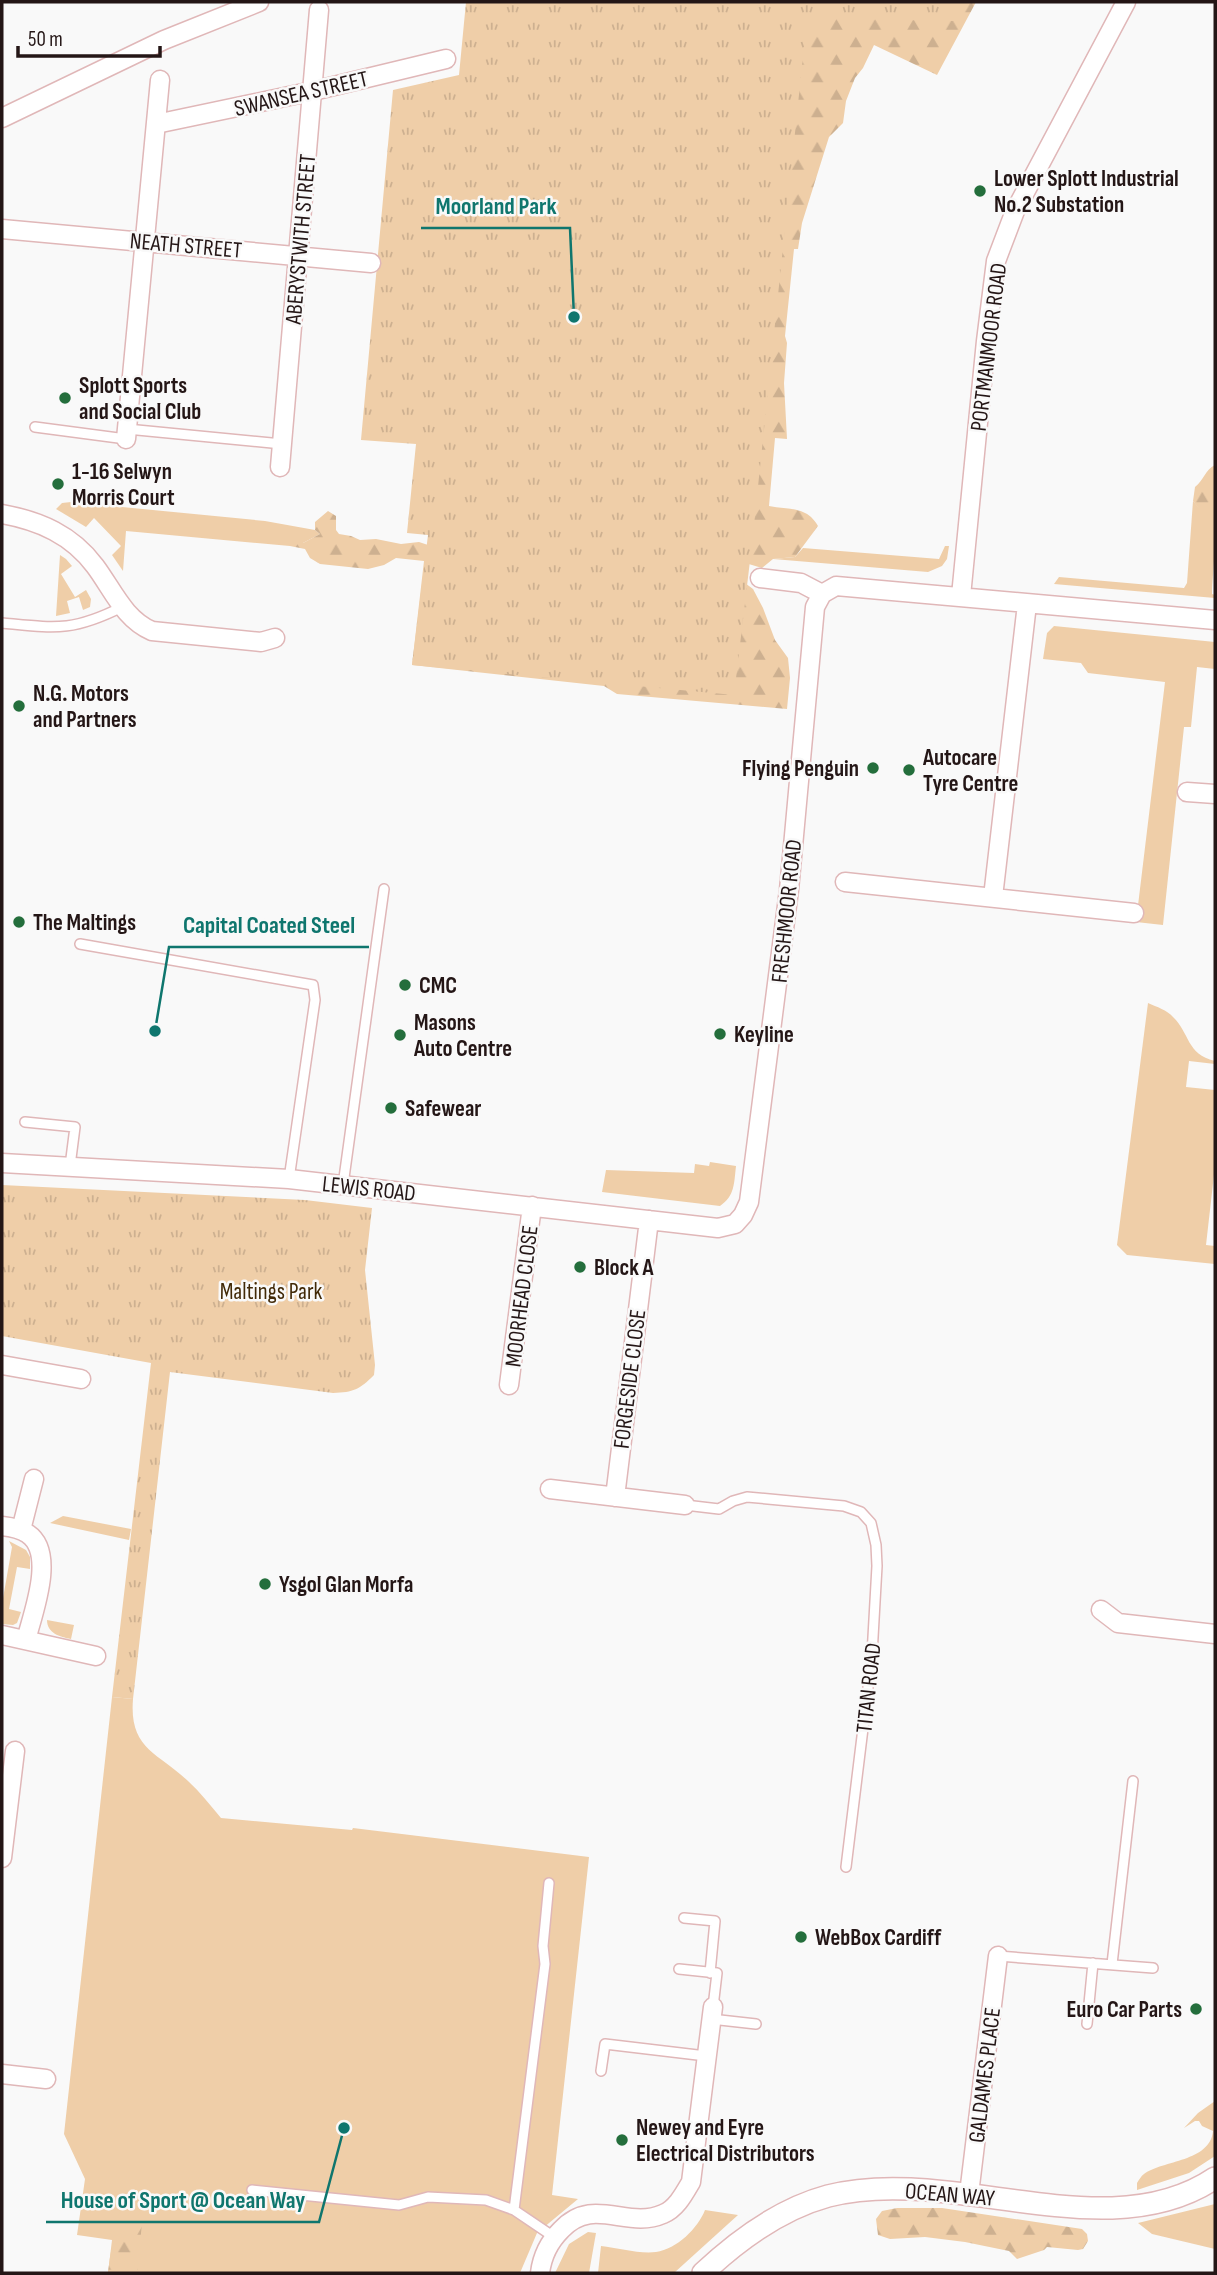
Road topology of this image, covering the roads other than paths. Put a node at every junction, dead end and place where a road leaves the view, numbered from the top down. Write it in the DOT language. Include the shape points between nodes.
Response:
graph roads {
  1 [pos="258,2"];
  2 [pos="1126,2"];
  3 [pos="319,10"];
  4 [pos="446,59"];
  5 [pos="160,80"];
  6 [pos="313,92"];
  7 [pos="2,118"];
  8 [pos="156,124"];
  9 [pos="2,229"];
  10 [pos="144,241"];
  11 [pos="299,256"];
  12 [pos="371,263"];
  13 [pos="35,427"];
  14 [pos="127,434"];
  15 [pos="282,444"];
  16 [pos="280,467"];
  17 [pos="2,514"];
  18 [pos="760,578"];
  19 [pos="822,594"];
  20 [pos="961,596"];
  21 [pos="1027,604"];
  22 [pos="122,607"];
  23 [pos="1215,621"];
  24 [pos="2,623"];
  25 [pos="275,638"];
  26 [pos="1187,792"];
  27 [pos="1212,794"];
  28 [pos="845,882"];
  29 [pos="384,889"];
  30 [pos="993,897"];
  31 [pos="1134,913"];
  32 [pos="80,944"];
  33 [pos="25,1122"];
  34 [pos="2,1163"];
  35 [pos="70,1166"];
  36 [pos="289,1179"];
  37 [pos="343,1185"];
  38 [pos="532,1206"];
  39 [pos="649,1220"];
  40 [pos="734,1224"];
  41 [pos="2,1365"];
  42 [pos="81,1379"];
  43 [pos="509,1385"];
  44 [pos="34,1479"];
  45 [pos="550,1489"];
  46 [pos="615,1497"];
  47 [pos="685,1505"];
  48 [pos="2,1525"];
  49 [pos="21,1530"];
  50 [pos="1101,1610"];
  51 [pos="1215,1634"];
  52 [pos="2,1635"];
  53 [pos="26,1640"];
  54 [pos="96,1656"];
  55 [pos="15,1751"];
  56 [pos="1133,1781"];
  57 [pos="2,1858"];
  58 [pos="846,1867"];
  59 [pos="550,1883"];
  60 [pos="684,1918"];
  61 [pos="998,1956"];
  62 [pos="1093,1963"];
  63 [pos="1112,1964"];
  64 [pos="1153,1968"];
  65 [pos="679,1969"];
  66 [pos="710,1973"];
  67 [pos="712,2013"];
  68 [pos="756,2024"];
  69 [pos="1087,2024"];
  70 [pos="706,2056"];
  71 [pos="601,2071"];
  72 [pos="2,2074"];
  73 [pos="46,2079"];
  74 [pos="1215,2178"];
  75 [pos="252,2190"];
  76 [pos="969,2194"];
  77 [pos="514,2210"];
  78 [pos="554,2237"];
  79 [pos="540,2273"];
  80 [pos="705,2273"];
  1 -- 7 [label="street" via="164,40"];
  2 -- 20 [label="street, PORTMANMOOR ROAD" via="1016,211 996,261"];
  3 -- 6 [label="street, ABERYSTWITH STREET"];
  4 -- 6 [label="street, SWANSEA STREET"];
  5 -- 8 [label="street"];
  6 -- 8 [label="street, SWANSEA STREET"];
  6 -- 11 [label="street, ABERYSTWITH STREET"];
  8 -- 10 [label="street"];
  9 -- 10 [label="street, NEATH STREET"];
  10 -- 11 [label="street, NEATH STREET"];
  10 -- 14 [label="street"];
  11 -- 12 [label="street, NEATH STREET"];
  11 -- 15 [label="street, ABERYSTWITH STREET"];
  13 -- 14 [label="lane"];
  14 -- 15 [label="lane"];
  15 -- 16 [label="street, ABERYSTWITH STREET"];
  17 -- 22 [label="street" via="44,525 72,541"];
  18 -- 19 [label="street" via="801,583"];
  19 -- 20 [label="street" via="836,586"];
  19 -- 40 [label="street, FRESHMOOR ROAD" via="815,607 792,866 750,1202"];
  20 -- 21 [label="street"];
  21 -- 23 [label="street"];
  21 -- 30 [label="street"];
  22 -- 24 [label="lane" via="72,627"];
  22 -- 25 [label="street" via="152,631 261,642"];
  26 -- 27 [label="street"];
  28 -- 30 [label="street"];
  29 -- 37 [label="lane"];
  30 -- 31 [label="street"];
  32 -- 36 [label="lane" via="313,985"];
  33 -- 35 [label="lane" via="75,1127"];
  34 -- 35 [label="street, LEWIS ROAD"];
  35 -- 36 [label="street, LEWIS ROAD"];
  36 -- 37 [label="street, LEWIS ROAD"];
  37 -- 38 [label="street, LEWIS ROAD"];
  38 -- 39 [label="street, LEWIS ROAD"];
  38 -- 43 [label="street, MOORHEAD CLOSE"];
  39 -- 40 [label="street, LEWIS ROAD" via="718,1228"];
  39 -- 46 [label="street, FORGESIDE CLOSE"];
  41 -- 42 [label="street"];
  44 -- 49 [label="street"];
  45 -- 46 [label="street"];
  46 -- 47 [label="street"];
  47 -- 58 [label="lane, TITAN ROAD" via="719,1509 747,1497 844,1506 862,1512 871,1523 876,1545 876,1602"];
  48 -- 49 [label="street"];
  49 -- 53 [label="street" via="40,1551 43,1567"];
  50 -- 51 [label="street" via="1118,1623"];
  52 -- 53 [label="street"];
  53 -- 54 [label="street"];
  55 -- 57 [label="street"];
  56 -- 63 [label="lane"];
  59 -- 77 [label="lane" via="545,1964"];
  60 -- 66 [label="lane" via="715,1921"];
  61 -- 62 [label="lane"];
  61 -- 76 [label="street, GALDAMES PLACE"];
  62 -- 63 [label="lane"];
  62 -- 69 [label="lane"];
  63 -- 64 [label="lane"];
  65 -- 66 [label="lane"];
  66 -- 67 [label="lane" via="717,1973"];
  67 -- 68 [label="lane"];
  67 -- 70 [label="street"];
  70 -- 71 [label="lane" via="605,2044"];
  70 -- 78 [label="street" via="691,2182 681,2199 664,2214 647,2218 592,2212 570,2220"];
  72 -- 73 [label="street"];
  74 -- 76 [label="street, OCEAN WAY" via="1170,2199 1126,2207 1091,2208"];
  75 -- 77 [label="lane" via="399,2205 428,2197 486,2200"];
  76 -- 80 [label="street, OCEAN WAY" via="886,2189 828,2196 761,2226"];
  77 -- 78 [label="lane"];
  78 -- 79 [label="street"];
}
